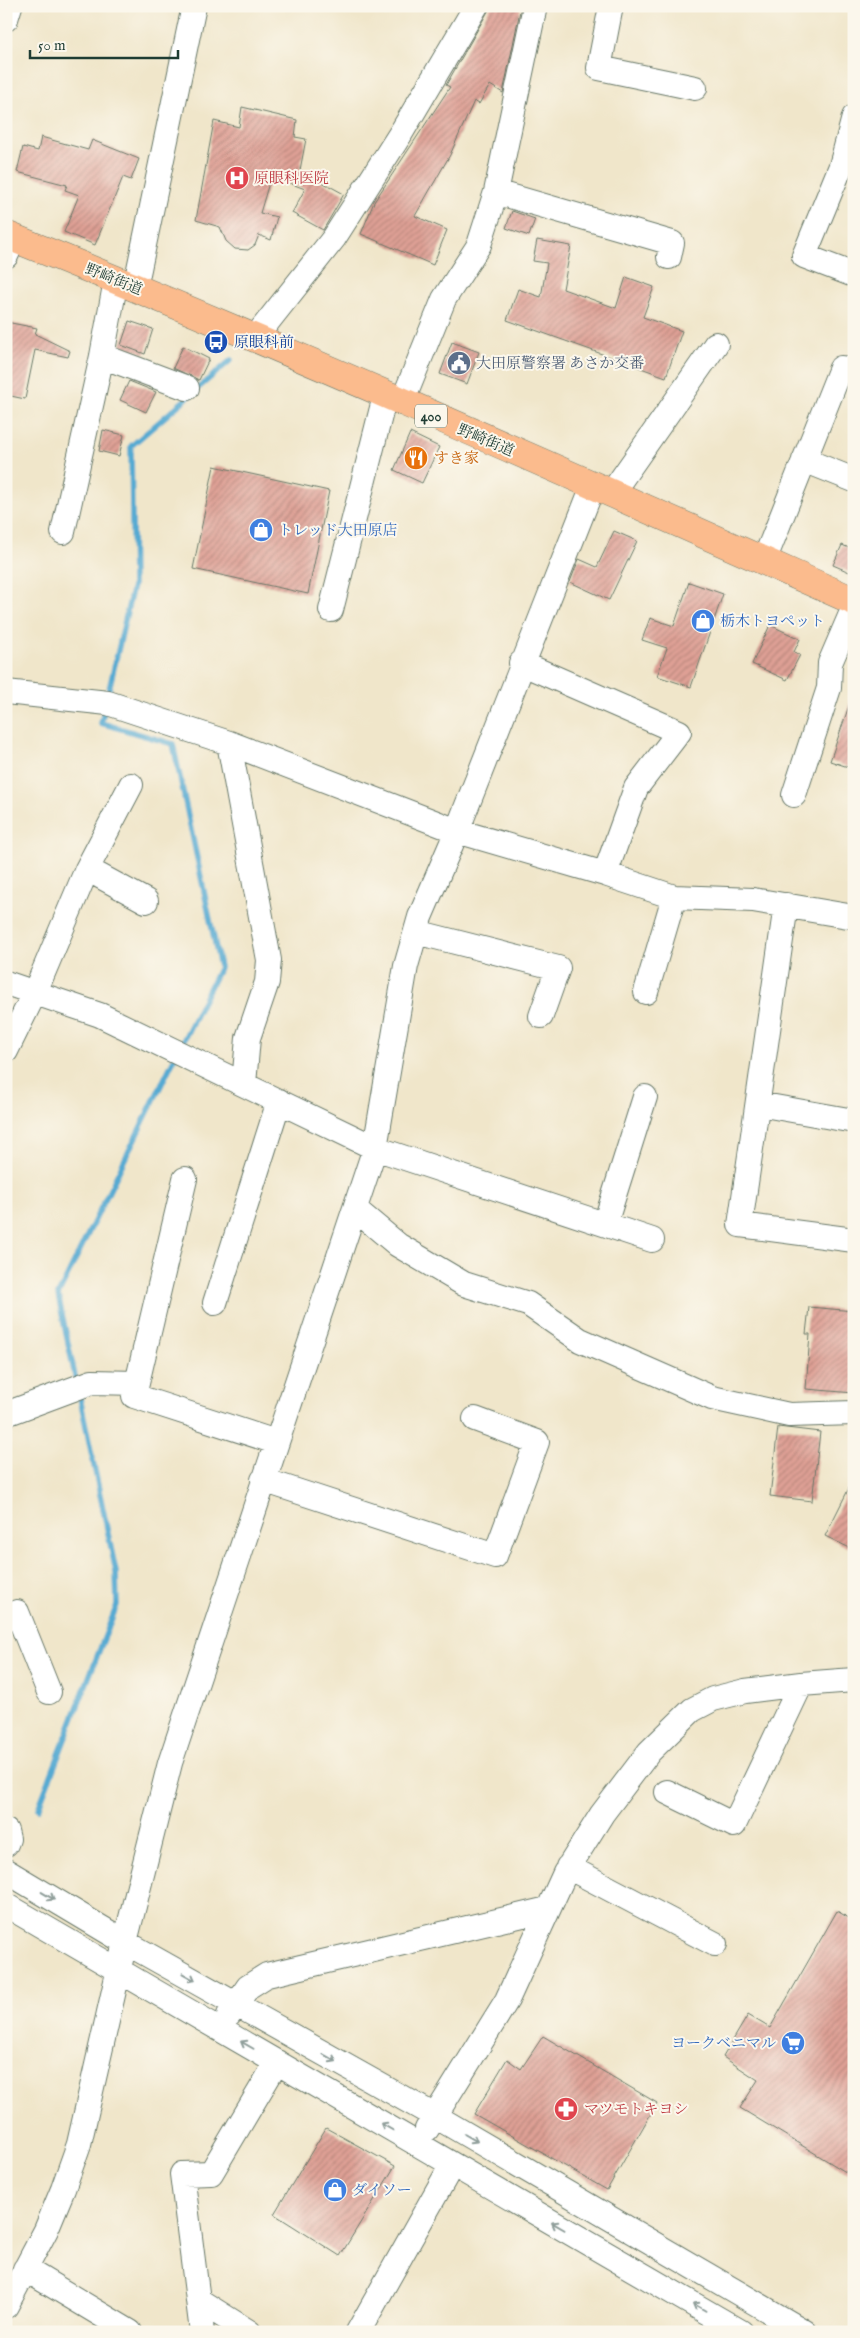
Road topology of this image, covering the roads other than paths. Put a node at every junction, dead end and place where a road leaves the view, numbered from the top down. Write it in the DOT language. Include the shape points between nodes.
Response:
graph roads {
  1 [pos="10,6"];
  2 [pos="194,6"];
  3 [pos="476,6"];
  4 [pos="535,6"];
  5 [pos="610,6"];
  6 [pos="6,19"];
  7 [pos="695,88"];
  8 [pos="854,117"];
  9 [pos="496,192"];
  10 [pos="9,243"];
  11 [pos="669,257"];
  12 [pos="854,275"];
  13 [pos="125,284"];
  14 [pos="254,339"];
  15 [pos="716,344"];
  16 [pos="102,356"];
  17 [pos="854,372"];
  18 [pos="187,388"];
  19 [pos="393,399"];
  20 [pos="804,460"];
  21 [pos="854,480"];
  22 [pos="602,490"];
  23 [pos="63,532"];
  24 [pos="764,561"];
  25 [pos="854,601"];
  26 [pos="854,607"];
  27 [pos="331,610"];
  28 [pos="522,663"];
  29 [pos="6,692"];
  30 [pos="229,743"];
  31 [pos="131,785"];
  32 [pos="794,795"];
  33 [pos="457,831"];
  34 [pos="87,869"];
  35 [pos="605,874"];
  36 [pos="674,897"];
  37 [pos="146,901"];
  38 [pos="786,906"];
  39 [pos="854,917"];
  40 [pos="416,932"];
  41 [pos="6,983"];
  42 [pos="35,992"];
  43 [pos="646,992"];
  44 [pos="541,1016"];
  45 [pos="6,1051"];
  46 [pos="244,1084"];
  47 [pos="645,1098"];
  48 [pos="279,1101"];
  49 [pos="758,1104"];
  50 [pos="853,1119"];
  51 [pos="375,1148"];
  52 [pos="185,1179"];
  53 [pos="354,1208"];
  54 [pos="605,1224"];
  55 [pos="652,1240"];
  56 [pos="854,1240"];
  57 [pos="215,1303"];
  58 [pos="136,1383"];
  59 [pos="854,1413"];
  60 [pos="6,1414"];
  61 [pos="475,1420"];
  62 [pos="276,1442"];
  63 [pos="263,1480"];
  64 [pos="6,1617"];
  65 [pos="854,1680"];
  66 [pos="801,1684"];
  67 [pos="49,1692"];
  68 [pos="667,1792"];
  69 [pos="6,1831"];
  70 [pos="6,1844"];
  71 [pos="568,1867"];
  72 [pos="6,1871"];
  73 [pos="6,1905"];
  74 [pos="548,1909"];
  75 [pos="125,1942"];
  76 [pos="715,1944"];
  77 [pos="120,1972"];
  78 [pos="236,2004"];
  79 [pos="220,2029"];
  80 [pos="277,2062"];
  81 [pos="435,2116"];
  82 [pos="418,2145"];
  83 [pos="452,2165"];
  84 [pos="25,2269"];
  85 [pos="198,2300"];
  86 [pos="6,2306"];
  87 [pos="130,2332"];
  88 [pos="202,2332"];
  89 [pos="249,2332"];
  90 [pos="358,2332"];
  91 [pos="741,2332"];
  92 [pos="805,2332"];
  1 -- 6 [label="street"];
  2 -- 13 [label="street"];
  3 -- 14 [label="street" via="334,238"];
  4 -- 9 [label="street"];
  5 -- 7 [label="street" via="599,68"];
  8 -- 12 [label="street" via="841,166 804,256"];
  9 -- 11 [label="street" via="672,243"];
  9 -- 19 [label="street" via="479,245 444,299"];
  10 -- 13 [label="highway, 野崎街道 / 400"];
  13 -- 14 [label="highway, 野崎街道 / 400"];
  13 -- 16 [label="street"];
  14 -- 19 [label="highway, 野崎街道 / 400"];
  15 -- 22 [label="street"];
  16 -- 18 [label="street"];
  16 -- 23 [label="street"];
  17 -- 20 [label="street" via="841,368"];
  19 -- 22 [label="highway, 野崎街道 / 400"];
  19 -- 27 [label="street"];
  20 -- 21 [label="street"];
  20 -- 24 [label="street"];
  22 -- 24 [label="highway, 野崎街道 / 400"];
  22 -- 28 [label="street"];
  24 -- 25 [label="highway, 野崎街道 / 400"];
  26 -- 32 [label="street" via="830,663 829,688"];
  28 -- 33 [label="street"];
  28 -- 35 [label="street" via="679,732 636,788"];
  29 -- 30 [label="street" via="108,703"];
  30 -- 33 [label="street"];
  30 -- 46 [label="street" via="268,960 267,982 248,1038"];
  31 -- 34 [label="street"];
  33 -- 35 [label="street"];
  33 -- 40 [label="street"];
  34 -- 37 [label="street"];
  34 -- 42 [label="street"];
  35 -- 36 [label="street"];
  36 -- 38 [label="street" via="754,900"];
  36 -- 43 [label="street"];
  38 -- 39 [label="street"];
  38 -- 49 [label="street"];
  40 -- 44 [label="street" via="558,968"];
  40 -- 51 [label="street" via="406,966"];
  41 -- 42 [label="street"];
  42 -- 45 [label="street"];
  42 -- 46 [label="street" via="100,1015"];
  46 -- 48 [label="street"];
  47 -- 54 [label="street"];
  48 -- 51 [label="street"];
  48 -- 57 [label="street"];
  49 -- 50 [label="street"];
  49 -- 56 [label="street" via="740,1225"];
  51 -- 53 [label="street"];
  51 -- 54 [label="street"];
  52 -- 58 [label="street"];
  53 -- 59 [label="street" via="398,1245 464,1284 528,1304 580,1340 712,1398 789,1415"];
  53 -- 62 [label="street"];
  54 -- 55 [label="street"];
  58 -- 60 [label="street" via="92,1382"];
  58 -- 62 [label="street" via="134,1396"];
  61 -- 63 [label="street" via="537,1442 495,1556"];
  62 -- 63 [label="street"];
  63 -- 75 [label="street" via="170,1763"];
  64 -- 67 [label="street" via="17,1612"];
  65 -- 66 [label="street"];
  66 -- 68 [label="street" via="734,1825"];
  66 -- 71 [label="street" via="713,1698 692,1710 649,1752 602,1814"];
  69 -- 70 [label="street"];
  71 -- 74 [label="street"];
  71 -- 76 [label="street"];
  72 -- 75 [label="street, one-way"];
  73 -- 77 [label="street"];
  74 -- 78 [label="street" via="267,1975 248,1986"];
  74 -- 81 [label="street" via="507,2000"];
  75 -- 77 [label="street"];
  75 -- 78 [label="street, one-way"];
  77 -- 79 [label="street"];
  77 -- 84 [label="street" via="79,2144 64,2189"];
  78 -- 79 [label="street"];
  78 -- 81 [label="street, one-way"];
  80 -- 79 [label="street, one-way"];
  82 -- 80 [label="street, one-way"];
  80 -- 85 [label="street" via="211,2173 182,2174"];
  81 -- 82 [label="street"];
  81 -- 92 [label="street, one-way"];
  82 -- 83 [label="street"];
  83 -- 90 [label="street"];
  91 -- 83 [label="street, one-way"];
  84 -- 86 [label="street"];
  84 -- 87 [label="street"];
  85 -- 88 [label="street"];
  85 -- 89 [label="street"];
}
